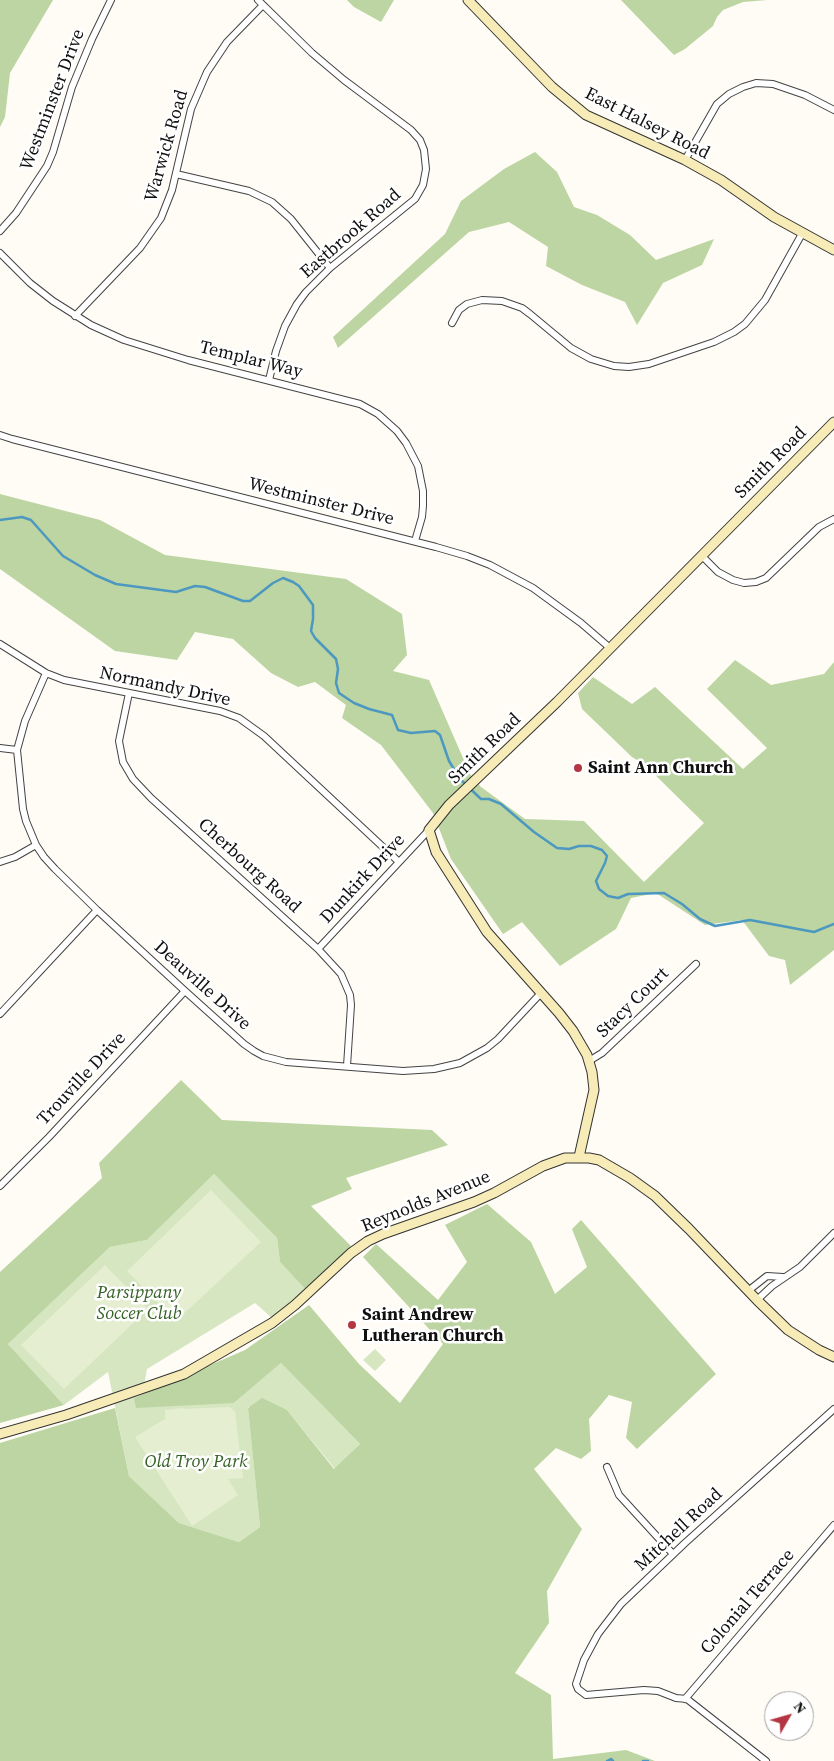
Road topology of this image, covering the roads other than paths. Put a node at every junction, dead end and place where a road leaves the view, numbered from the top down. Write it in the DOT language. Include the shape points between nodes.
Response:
graph roads {
  1 [pos="111,0"];
  2 [pos="468,0"];
  3 [pos="261,3"];
  4 [pos="834,110"];
  5 [pos="685,160"];
  6 [pos="176,174"];
  7 [pos="0,231"];
  8 [pos="803,232"];
  9 [pos="834,250"];
  10 [pos="0,253"];
  11 [pos="330,268"];
  12 [pos="75,316"];
  13 [pos="452,323"];
  14 [pos="269,380"];
  15 [pos="834,422"];
  16 [pos="0,435"];
  17 [pos="834,519"];
  18 [pos="415,541"];
  19 [pos="703,557"];
  20 [pos="0,644"];
  21 [pos="610,648"];
  22 [pos="46,673"];
  23 [pos="129,693"];
  24 [pos="0,748"];
  25 [pos="17,750"];
  26 [pos="430,830"];
  27 [pos="36,846"];
  28 [pos="0,862"];
  29 [pos="399,862"];
  30 [pos="97,910"];
  31 [pos="318,949"];
  32 [pos="696,964"];
  33 [pos="185,991"];
  34 [pos="541,993"];
  35 [pos="1,1013"];
  36 [pos="589,1061"];
  37 [pos="348,1066"];
  38 [pos="579,1157"];
  39 [pos="0,1186"];
  40 [pos="834,1233"];
  41 [pos="783,1277"];
  42 [pos="748,1291"];
  43 [pos="757,1300"];
  44 [pos="834,1357"];
  45 [pos="834,1409"];
  46 [pos="0,1434"];
  47 [pos="607,1466"];
  48 [pos="834,1524"];
  49 [pos="673,1554"];
  50 [pos="685,1699"];
  51 [pos="766,1761"];
  1 -- 7 [label="street, Westminster Drive" via="72,87 47,166"];
  2 -- 5 [label="street, East Halsey Road" via="573,106"];
  3 -- 6 [label="street, Warwick Road" via="227,42 207,72 191,109"];
  3 -- 11 [label="street, Eastbrook Road" via="312,53 411,130 424,150 426,175 415,198"];
  4 -- 5 [label="street" via="773,84 743,88 717,104"];
  5 -- 8 [label="street, East Halsey Road"];
  6 -- 11 [label="street" via="248,191 272,202 291,219"];
  6 -- 12 [label="street, Warwick Road" via="167,205 152,232"];
  8 -- 9 [label="street, East Halsey Road"];
  8 -- 13 [label="street" via="765,300 745,324 714,342 649,364 614,366 591,359 571,348 522,308 502,301 482,300 467,304 459,310"];
  10 -- 12 [label="street, Templar Way" via="30,282"];
  11 -- 14 [label="street, Eastbrook Road" via="306,292 289,317"];
  12 -- 14 [label="street, Templar Way" via="154,351"];
  14 -- 18 [label="street, Templar Way" via="360,404 378,414 397,431 414,456 421,476 423,506"];
  15 -- 19 [label="street, Smith Road"];
  16 -- 18 [label="street, Westminster Drive"];
  17 -- 19 [label="street" via="819,527 766,578 756,582 733,580 718,572"];
  18 -- 21 [label="street, Westminster Drive" via="467,556 515,577 557,604"];
  19 -- 21 [label="street, Smith Road"];
  20 -- 22 [label="street, Normandy Drive"];
  21 -- 26 [label="street, Smith Road" via="449,805"];
  22 -- 23 [label="street, Normandy Drive" via="79,684"];
  22 -- 25 [label="street, Deauville Drive" via="25,721"];
  23 -- 29 [label="street, Normandy Drive" via="220,711 244,721"];
  23 -- 31 [label="street, Cherbourg Road" via="119,741 123,762 133,779"];
  24 -- 25 [label="street"];
  25 -- 27 [label="street, Deauville Drive" via="23,810"];
  26 -- 29 [label="street, Dunkirk Drive"];
  26 -- 34 [label="street" via="436,852 487,932"];
  27 -- 28 [label="street"];
  27 -- 30 [label="street, Deauville Drive"];
  29 -- 31 [label="street, Dunkirk Drive"];
  30 -- 33 [label="street, Deauville Drive"];
  30 -- 35 [label="street"];
  31 -- 37 [label="street, Cherbourg Road" via="341,974 350,995"];
  32 -- 36 [label="street, Stacy Court" via="602,1053"];
  33 -- 37 [label="street, Deauville Drive" via="244,1044 263,1056 286,1062"];
  33 -- 39 [label="street, Trouville Drive" via="50,1137"];
  34 -- 36 [label="street" via="573,1031"];
  34 -- 37 [label="street, Deauville Drive" via="498,1039 460,1063 434,1070 403,1072"];
  36 -- 38 [label="street" via="594,1090"];
  38 -- 42 [label="street, Reynolds Avenue" via="599,1160 655,1196 690,1228"];
  38 -- 46 [label="street, Reynolds Avenue" via="553,1162 474,1202 368,1241 272,1323 184,1374 66,1416"];
  40 -- 41 [label="street" via="800,1267"];
  41 -- 42 [label="street" via="768,1276"];
  41 -- 43 [label="street"];
  42 -- 43 [label="street, Reynolds Avenue"];
  43 -- 44 [label="street, Reynolds Avenue" via="788,1330"];
  45 -- 49 [label="street, Mitchell Road"];
  47 -- 49 [label="street" via="614,1486 626,1503"];
  48 -- 50 [label="street, Colonial Terrace"];
  49 -- 50 [label="street, Mitchell Road" via="621,1604 598,1634 576,1684 586,1695 644,1690"];
  50 -- 51 [label="street"];
}
